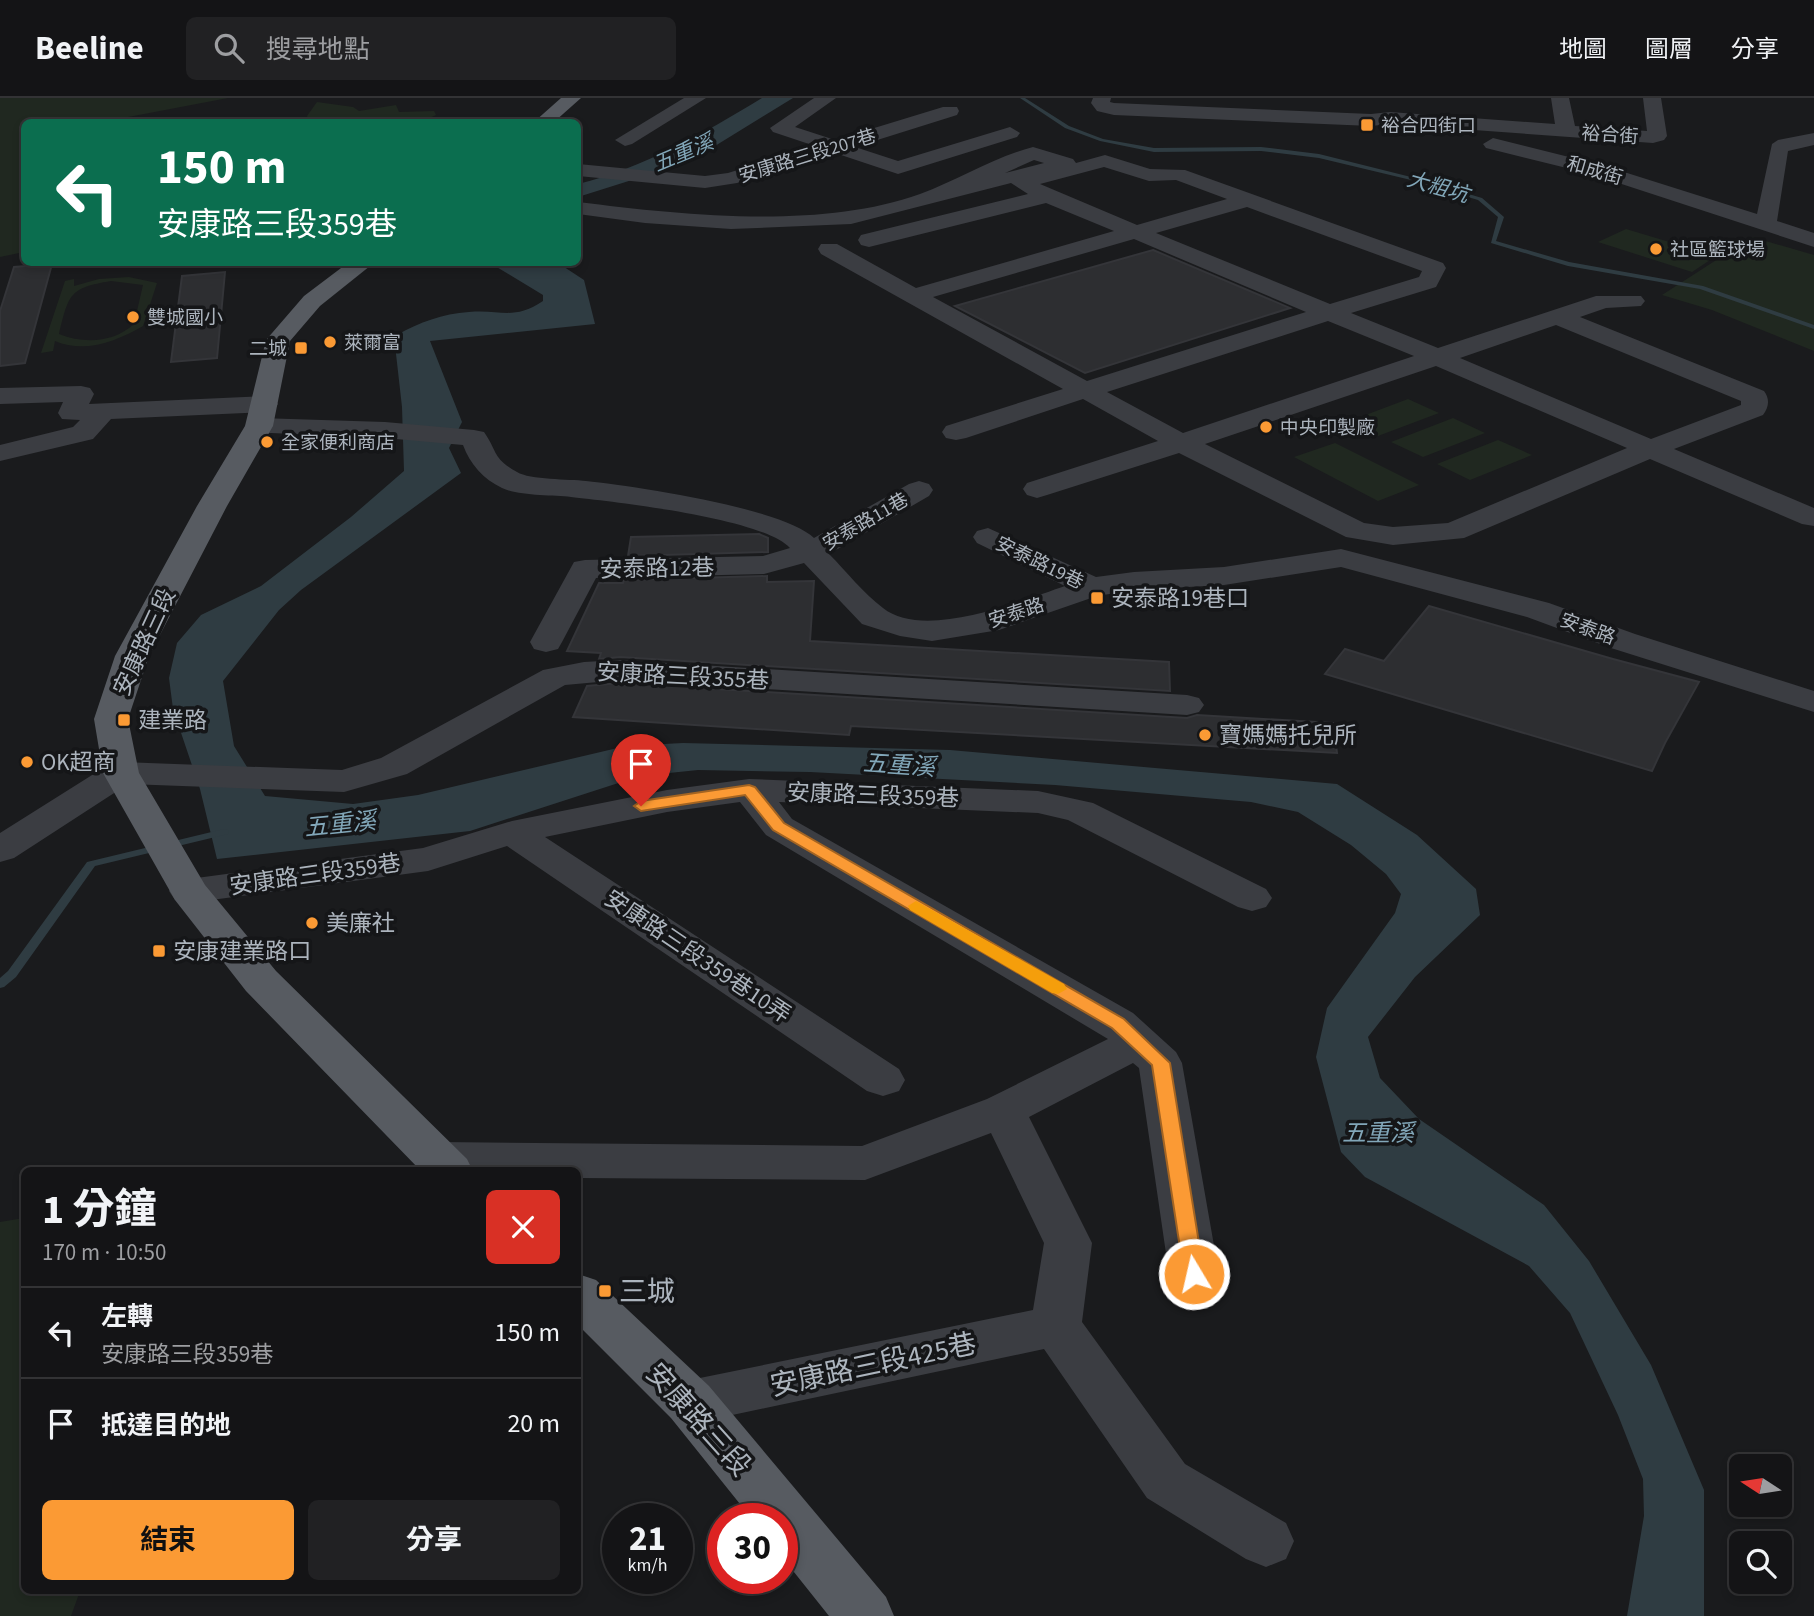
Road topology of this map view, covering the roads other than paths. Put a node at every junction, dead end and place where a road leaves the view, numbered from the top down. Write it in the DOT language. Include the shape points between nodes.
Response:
graph roads {
  1 [pos="572,98"];
  2 [pos="697,98"];
  3 [pos="1102,98"];
  4 [pos="1374,98"];
  5 [pos="1560,98"];
  6 [pos="1652,98"];
  7 [pos="836,100"];
  8 [pos="1189,105"];
  9 [pos="1281,106"];
  10 [pos="950,111"];
  11 [pos="547,119"];
  12 [pos="1371,120"];
  13 [pos="1566,131"];
  14 [pos="1010,133"];
  15 [pos="1814,139"];
  16 [pos="625,140"];
  17 [pos="834,147"];
  18 [pos="1776,163"];
  19 [pos="1801,166"];
  20 [pos="586,171"];
  21 [pos="1048,196"];
  22 [pos="928,198"];
  23 [pos="1251,200"];
  24 [pos="904,205"];
  25 [pos="586,209"];
  26 [pos="1104,220"];
  27 [pos="947,222"];
  28 [pos="1766,222"];
  29 [pos="1137,232"];
  30 [pos="1038,237"];
  31 [pos="1814,240"];
  32 [pos="359,266"];
  33 [pos="908,272"];
  34 [pos="881,279"];
  35 [pos="914,296"];
  36 [pos="1633,301"];
  37 [pos="1328,312"];
  38 [pos="1559,317"];
  39 [pos="1437,357"];
  40 [pos="1085,390"];
  41 [pos="0,396"];
  42 [pos="103,411"];
  43 [pos="262,415"];
  44 [pos="956,432"];
  45 [pos="1181,443"];
  46 [pos="1649,449"];
  47 [pos="0,453"];
  48 [pos="1037,489"];
  49 [pos="919,490"];
  50 [pos="1812,518"];
  51 [pos="988,537"];
  52 [pos="811,552"];
  53 [pos="1092,587"];
  54 [pos="546,642"];
  55 [pos="1814,702"];
  56 [pos="1187,705"];
  57 [pos="121,773"];
  58 [pos="749,790"];
  59 [pos="512,832"];
  60 [pos="0,850"];
  61 [pos="189,891"];
  62 [pos="1252,898"];
  63 [pos="1138,1042"];
  64 [pos="883,1080"];
  65 [pos="1003,1111"];
  66 [pos="444,1165"];
  67 [pos="1194,1274"];
  68 [pos="581,1297"];
  69 [pos="1056,1326"];
  70 [pos="690,1402"];
  71 [pos="1266,1541"];
  72 [pos="865,1616"];
  1 -- 11 [label="main road"];
  2 -- 16 [label="street"];
  3 -- 8 [label="street, 裕合街" via="1104,107 1114,109"];
  4 -- 12 [label="street"];
  5 -- 13 [label="street, 裕合街"];
  6 -- 13 [label="street, 裕合街" via="1657,136"];
  7 -- 17 [label="street" via="780,128"];
  8 -- 9 [label="street, 裕合街"];
  9 -- 12 [label="street, 裕合街"];
  10 -- 17 [label="street, 安康路三段207巷"];
  12 -- 13 [label="street, 裕合街" via="1463,116"];
  12 -- 28 [label="street, 和成街" via="1598,170"];
  14 -- 17 [label="street" via="898,168"];
  15 -- 18 [label="street" via="1785,144 1779,148"];
  17 -- 20 [label="street, 安康路三段207巷" via="730,179 705,182"];
  18 -- 19 [label="street"];
  18 -- 28 [label="street"];
  21 -- 23 [label="street" via="1021,183 1105,162 1149,175 1178,174"];
  21 -- 26 [label="street"];
  21 -- 27 [label="street"];
  22 -- 22 [label="street" via="966,188 1066,163 1033,153"];
  22 -- 24 [label="street"];
  23 -- 29 [label="street"];
  23 -- 37 [label="street" via="1435,268 1429,282"];
  24 -- 25 [label="street" via="851,218 731,223"];
  24 -- 27 [label="street"];
  26 -- 29 [label="street"];
  26 -- 30 [label="street"];
  27 -- 34 [label="street" via="830,249"];
  28 -- 31 [label="street, 和成街"];
  29 -- 35 [label="street"];
  29 -- 37 [label="street"];
  32 -- 43 [label="main road, 安康路三段" via="312,301 278,340"];
  33 -- 34 [label="street"];
  34 -- 35 [label="street"];
  35 -- 40 [label="street"];
  36 -- 38 [label="street" via="1604,301"];
  37 -- 39 [label="street"];
  37 -- 40 [label="street"];
  38 -- 39 [label="street"];
  38 -- 46 [label="street" via="1755,397 1754,409"];
  39 -- 45 [label="street"];
  39 -- 46 [label="street"];
  40 -- 44 [label="street"];
  40 -- 45 [label="street"];
  41 -- 42 [label="street, 安泰路" via="81,394 71,413"];
  42 -- 43 [label="street, 安泰路"];
  42 -- 47 [label="street" via="83,433"];
  43 -- 52 [label="street, 安泰路" via="474,438 483,461 512,482 598,491 773,525"];
  43 -- 57 [label="main road, 安康路三段" via="132,656 111,719"];
  45 -- 46 [label="street" via="1357,531 1393,536 1453,532"];
  45 -- 48 [label="street"];
  46 -- 50 [label="street"];
  49 -- 52 [label="street, 安泰路11巷"];
  51 -- 53 [label="street, 安泰路19巷"];
  52 -- 53 [label="street, 安泰路" via="873,617 932,631 988,623"];
  52 -- 54 [label="street, 安泰路12巷" via="764,565 585,569"];
  53 -- 55 [label="street, 安泰路" via="1224,576 1341,558 1357,560 1538,610"];
  56 -- 57 [label="street, 安康路三段355巷" via="584,671 555,677 394,766 344,781"];
  57 -- 60 [label="street"];
  57 -- 61 [label="main road, 安康路三段"];
  58 -- 59 [label="street, 安康路三段359巷"];
  58 -- 62 [label="street, 安康路三段359巷" via="1038,802 1080,811"];
  58 -- 63 [label="street" via="779,827 1118,1023"];
  59 -- 61 [label="street, 安康路三段359巷" via="428,859"];
  59 -- 64 [label="street, 安康路三段359巷10弄"];
  61 -- 66 [label="main road, 安康路三段" via="261,981"];
  63 -- 65 [label="street"];
  63 -- 67 [label="street" via="1160,1063"];
  65 -- 66 [label="street" via="865,1163"];
  65 -- 69 [label="street" via="1068,1243"];
  68 -- 70 [label="main road, 安康路三段"];
  69 -- 70 [label="street, 安康路三段425巷"];
  69 -- 71 [label="street" via="1166,1481"];
  70 -- 72 [label="main road, 安康路三段"];
}
